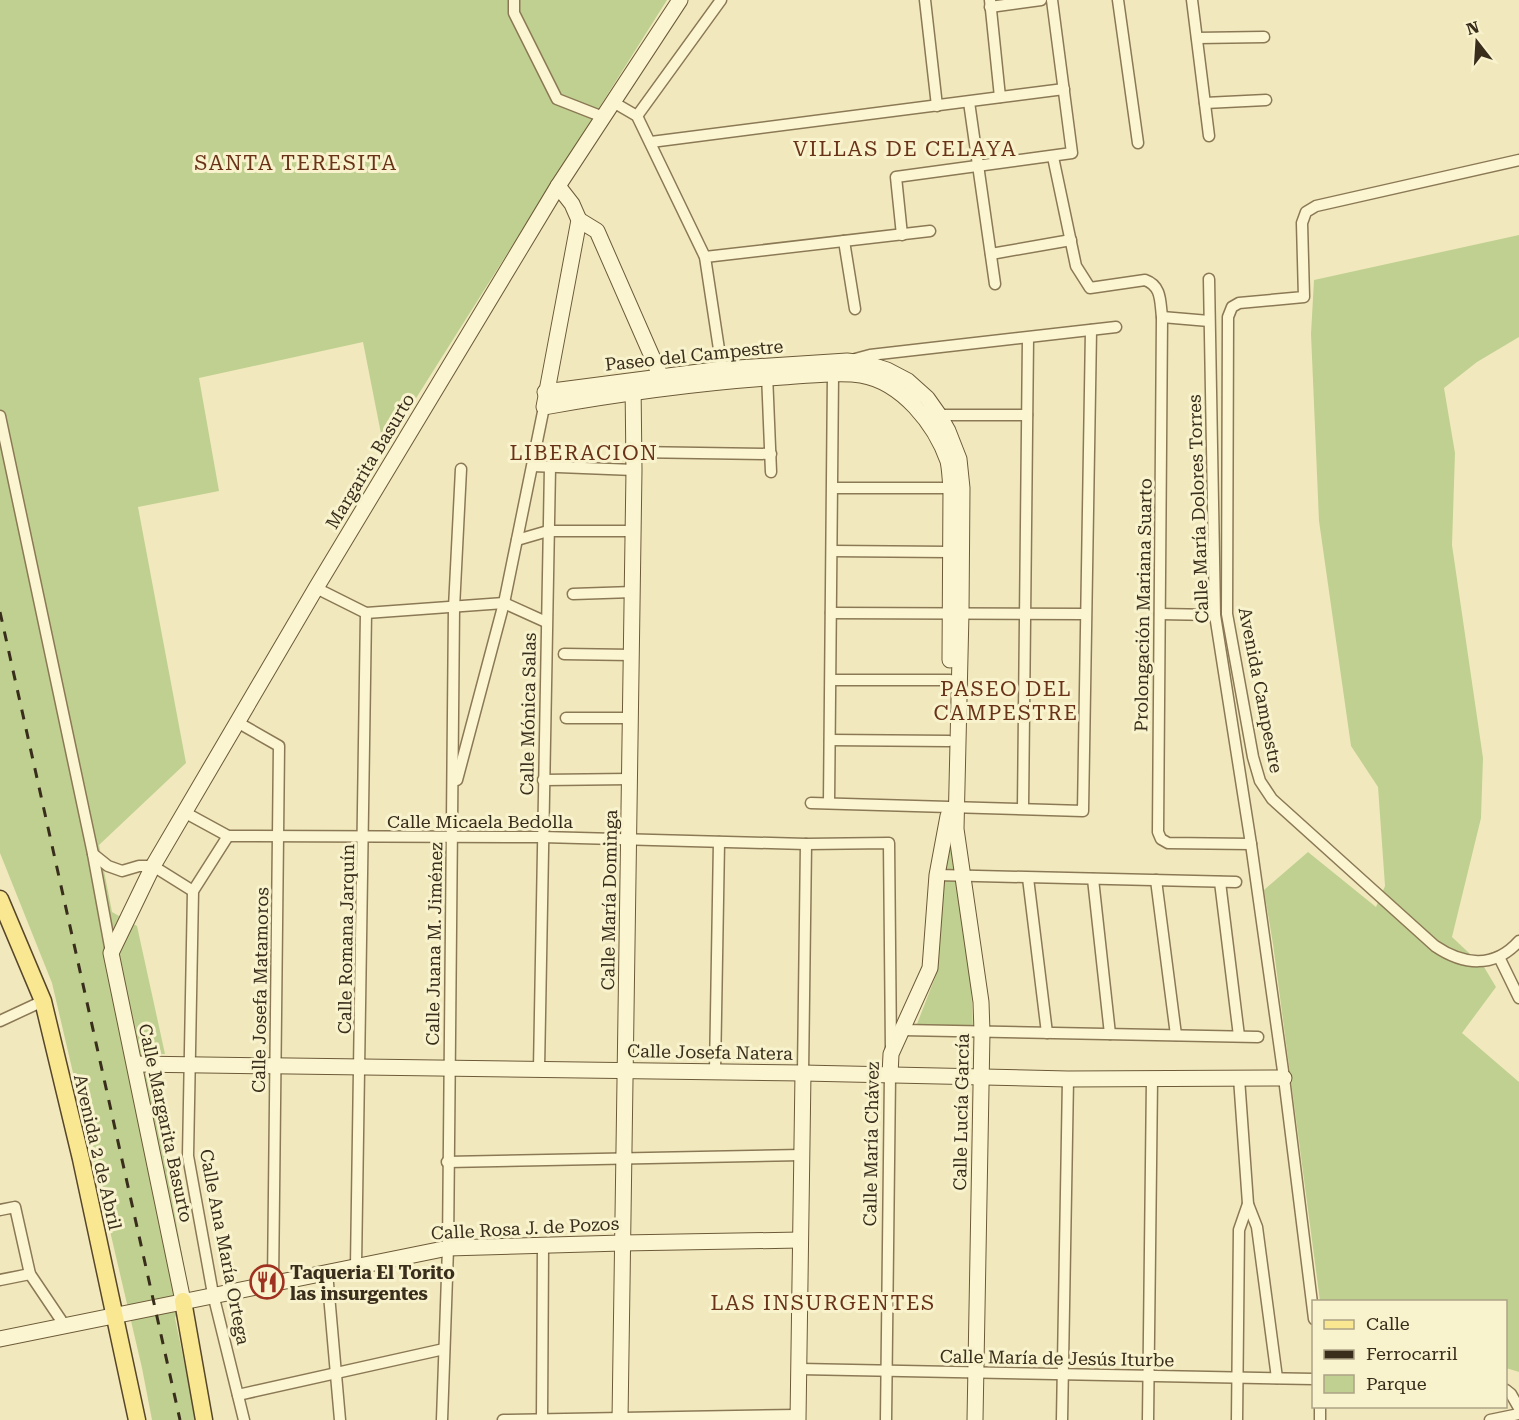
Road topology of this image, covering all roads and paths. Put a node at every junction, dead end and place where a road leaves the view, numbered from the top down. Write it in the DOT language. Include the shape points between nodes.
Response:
graph roads {
  1 [pos="514,0"];
  2 [pos="680,0"];
  3 [pos="722,0"];
  4 [pos="925,0"];
  5 [pos="1041,0"];
  6 [pos="1052,0"];
  7 [pos="1118,0"];
  8 [pos="1192,0"];
  9 [pos="990,4"];
  10 [pos="1264,37"];
  11 [pos="1197,38"];
  12 [pos="1064,89"];
  13 [pos="1000,98"];
  14 [pos="1266,100"];
  15 [pos="613,102"];
  16 [pos="969,102"];
  17 [pos="1205,103"];
  18 [pos="937,106"];
  19 [pos="637,116"];
  20 [pos="603,117"];
  21 [pos="1209,136"];
  22 [pos="651,142"];
  23 [pos="1138,144"];
  24 [pos="1053,157"];
  25 [pos="1519,160"];
  26 [pos="978,165"];
  27 [pos="558,186"];
  28 [pos="579,220"];
  29 [pos="930,231"];
  30 [pos="902,235"];
  31 [pos="1071,240"];
  32 [pos="844,241"];
  33 [pos="991,254"];
  34 [pos="705,256"];
  35 [pos="1209,279"];
  36 [pos="995,284"];
  37 [pos="855,309"];
  38 [pos="1162,317"];
  39 [pos="1209,321"];
  40 [pos="1116,327"];
  41 [pos="1091,330"];
  42 [pos="1028,338"];
  43 [pos="847,361"];
  44 [pos="722,369"];
  45 [pos="767,372"];
  46 [pos="832,374"];
  47 [pos="661,377"];
  48 [pos="633,386"];
  49 [pos="544,400"];
  50 [pos="923,415"];
  51 [pos="939,415"];
  52 [pos="1027,415"];
  53 [pos="0,416"];
  54 [pos="634,452"];
  55 [pos="771,454"];
  56 [pos="533,465"];
  57 [pos="550,467"];
  58 [pos="461,469"];
  59 [pos="634,470"];
  60 [pos="771,472"];
  61 [pos="833,488"];
  62 [pos="956,488"];
  63 [pos="548,531"];
  64 [pos="634,531"];
  65 [pos="517,540"];
  66 [pos="832,551"];
  67 [pos="950,552"];
  68 [pos="316,588"];
  69 [pos="633,592"];
  70 [pos="573,594"];
  71 [pos="504,603"];
  72 [pos="454,608"];
  73 [pos="366,613"];
  74 [pos="831,613"];
  75 [pos="956,613"];
  76 [pos="1025,613"];
  77 [pos="1085,614"];
  78 [pos="1160,614"];
  79 [pos="1215,615"];
  80 [pos="546,622"];
  81 [pos="564,654"];
  82 [pos="632,655"];
  83 [pos="831,680"];
  84 [pos="950,680"];
  85 [pos="566,718"];
  86 [pos="631,718"];
  87 [pos="237,722"];
  88 [pos="830,740"];
  89 [pos="949,741"];
  90 [pos="630,779"];
  91 [pos="543,780"];
  92 [pos="453,796"];
  93 [pos="811,803"];
  94 [pos="829,803"];
  95 [pos="953,806"];
  96 [pos="1023,808"];
  97 [pos="184,812"];
  98 [pos="228,836"];
  99 [pos="278,836"];
  100 [pos="364,837"];
  101 [pos="542,837"];
  102 [pos="453,838"];
  103 [pos="630,839"];
  104 [pos="719,842"];
  105 [pos="806,844"];
  106 [pos="1251,844"];
  107 [pos="93,854"];
  108 [pos="153,866"];
  109 [pos="962,875"];
  110 [pos="937,876"];
  111 [pos="1028,878"];
  112 [pos="1093,879"];
  113 [pos="1156,880"];
  114 [pos="1220,882"];
  115 [pos="1236,882"];
  116 [pos="193,891"];
  117 [pos="0,899"];
  118 [pos="1519,941"];
  119 [pos="111,953"];
  120 [pos="1499,957"];
  121 [pos="1519,998"];
  122 [pos="43,1001"];
  123 [pos="0,1021"];
  124 [pos="903,1030"];
  125 [pos="982,1032"];
  126 [pos="1047,1033"];
  127 [pos="1110,1034"];
  128 [pos="1176,1035"];
  129 [pos="1239,1036"];
  130 [pos="1258,1037"];
  131 [pos="891,1054"];
  132 [pos="135,1064"];
  133 [pos="189,1065"];
  134 [pos="276,1065"];
  135 [pos="360,1067"];
  136 [pos="449,1068"];
  137 [pos="539,1069"];
  138 [pos="625,1071"];
  139 [pos="715,1072"];
  140 [pos="803,1073"];
  141 [pos="890,1075"];
  142 [pos="980,1077"];
  143 [pos="1239,1078"];
  144 [pos="1284,1078"];
  145 [pos="1068,1079"];
  146 [pos="1152,1079"];
  147 [pos="801,1155"];
  148 [pos="623,1160"];
  149 [pos="447,1162"];
  150 [pos="1248,1204"];
  151 [pos="0,1210"];
  152 [pos="800,1240"];
  153 [pos="622,1243"];
  154 [pos="543,1246"];
  155 [pos="448,1248"];
  156 [pos="356,1266"];
  157 [pos="327,1272"];
  158 [pos="30,1274"];
  159 [pos="0,1280"];
  160 [pos="273,1282"];
  161 [pos="213,1294"];
  162 [pos="183,1301"];
  163 [pos="1312,1303"];
  164 [pos="114,1316"];
  165 [pos="65,1326"];
  166 [pos="0,1339"];
  167 [pos="444,1349"];
  168 [pos="800,1369"];
  169 [pos="887,1370"];
  170 [pos="976,1373"];
  171 [pos="336,1374"];
  172 [pos="1062,1374"];
  173 [pos="1149,1376"];
  174 [pos="1239,1377"];
  175 [pos="1277,1378"];
  176 [pos="1312,1379"];
  177 [pos="1507,1391"];
  178 [pos="238,1395"];
  179 [pos="1519,1407"];
  180 [pos="1519,1414"];
  181 [pos="798,1417"];
  182 [pos="542,1419"];
  183 [pos="620,1419"];
  184 [pos="137,1420"];
  185 [pos="204,1420"];
  186 [pos="244,1420"];
  187 [pos="340,1420"];
  188 [pos="442,1420"];
  189 [pos="503,1420"];
  190 [pos="886,1420"];
  191 [pos="975,1420"];
  192 [pos="1062,1420"];
  193 [pos="1148,1420"];
  194 [pos="1237,1420"];
  195 [pos="1490,1420"];
  1 -- 20 [label="street" via="514,13 557,99"];
  2 -- 15 [label="street, Margarita Basurto"];
  3 -- 19 [label="street"];
  4 -- 18 [label="street"];
  5 -- 9 [label="street"];
  6 -- 12 [label="street"];
  7 -- 23 [label="street"];
  8 -- 11 [label="street"];
  9 -- 13 [label="street"];
  10 -- 11 [label="street"];
  11 -- 17 [label="street"];
  12 -- 13 [label="street"];
  12 -- 24 [label="street" via="1072,153"];
  13 -- 16 [label="street"];
  14 -- 17 [label="street"];
  15 -- 19 [label="street"];
  15 -- 20 [label="street, Margarita Basurto"];
  16 -- 18 [label="street"];
  16 -- 26 [label="street"];
  17 -- 21 [label="street"];
  18 -- 22 [label="street"];
  19 -- 22 [label="street"];
  20 -- 27 [label="street, Margarita Basurto"];
  22 -- 34 [label="street"];
  24 -- 26 [label="street"];
  24 -- 31 [label="street"];
  25 -- 120 [label="street, Avenida Campestre" via="1316,206 1306,212 1302,224 1304,297 1239,303 1228,316 1227,614 1260,781 1272,799 1435,946 1467,961"];
  26 -- 30 [label="street" via="896,177"];
  26 -- 33 [label="street"];
  27 -- 28 [label="street"];
  27 -- 68 [label="street, Margarita Basurto"];
  28 -- 47 [label="street" via="597,231"];
  28 -- 49 [label="street"];
  29 -- 30 [label="street"];
  30 -- 32 [label="street"];
  31 -- 33 [label="street"];
  31 -- 38 [label="street, Prolongación Mariana Suarto" via="1076,266 1090,288 1145,280 1153,283 1158,289"];
  32 -- 34 [label="street"];
  32 -- 37 [label="street"];
  33 -- 36 [label="street"];
  34 -- 44 [label="street"];
  35 -- 39 [label="street, Calle María Dolores Torres"];
  38 -- 39 [label="street"];
  38 -- 78 [label="street, Prolongación Mariana Suarto"];
  39 -- 79 [label="street, Calle María Dolores Torres"];
  40 -- 41 [label="street"];
  41 -- 42 [label="street"];
  41 -- 77 [label="street"];
  42 -- 43 [label="street" via="870,355"];
  42 -- 52 [label="street"];
  43 -- 45 [label="street, Paseo del Campestre"];
  43 -- 51 [label="street, Paseo del Campestre" via="887,370 908,381"];
  44 -- 45 [label="street, Paseo del Campestre"];
  44 -- 47 [label="street, Paseo del Campestre"];
  45 -- 46 [label="street, Paseo del Campestre"];
  45 -- 48 [label="street, Paseo del Campestre"];
  45 -- 55 [label="street"];
  46 -- 50 [label="street, Paseo del Campestre" via="861,375 881,382"];
  46 -- 61 [label="street"];
  47 -- 48 [label="street, Paseo del Campestre"];
  48 -- 49 [label="street, Paseo del Campestre"];
  48 -- 54 [label="street, Calle María Dominga"];
  49 -- 56 [label="street"];
  50 -- 51 [label="street"];
  50 -- 62 [label="street, Paseo del Campestre" via="937,436"];
  51 -- 52 [label="street"];
  51 -- 62 [label="street, Paseo del Campestre" via="959,459"];
  52 -- 76 [label="street"];
  53 -- 107 [label="street"];
  54 -- 55 [label="street"];
  54 -- 59 [label="street, Calle María Dominga"];
  55 -- 60 [label="street"];
  56 -- 57 [label="street"];
  56 -- 65 [label="street"];
  57 -- 59 [label="street"];
  57 -- 63 [label="street, Calle Mónica Salas"];
  58 -- 72 [label="street, Calle Juana M. Jiménez"];
  59 -- 64 [label="street, Calle María Dominga"];
  61 -- 62 [label="street"];
  61 -- 66 [label="street"];
  62 -- 67 [label="street"];
  62 -- 75 [label="street"];
  63 -- 64 [label="street"];
  63 -- 65 [label="street"];
  63 -- 80 [label="street, Calle Mónica Salas"];
  64 -- 69 [label="street, Calle María Dominga"];
  65 -- 71 [label="street"];
  66 -- 67 [label="street"];
  66 -- 74 [label="street"];
  67 -- 75 [label="street"];
  68 -- 73 [label="street"];
  68 -- 87 [label="street, Margarita Basurto"];
  69 -- 70 [label="street"];
  69 -- 82 [label="street, Calle María Dominga"];
  71 -- 72 [label="street"];
  71 -- 80 [label="street"];
  71 -- 92 [label="street"];
  72 -- 73 [label="street"];
  72 -- 92 [label="street, Calle Juana M. Jiménez"];
  73 -- 100 [label="street, Calle Romana Jarquín"];
  74 -- 75 [label="street"];
  74 -- 83 [label="street"];
  75 -- 76 [label="street"];
  75 -- 84 [label="street"];
  75 -- 95 [label="street"];
  76 -- 77 [label="street"];
  76 -- 96 [label="street"];
  77 -- 96 [label="street" via="1083,811"];
  78 -- 79 [label="street"];
  78 -- 106 [label="street, Prolongación Mariana Suarto" via="1158,832 1168,843"];
  79 -- 106 [label="street, Calle María Dolores Torres"];
  80 -- 91 [label="street, Calle Mónica Salas"];
  81 -- 82 [label="street"];
  82 -- 86 [label="street, Calle María Dominga"];
  83 -- 84 [label="street"];
  83 -- 88 [label="street"];
  84 -- 89 [label="street"];
  85 -- 86 [label="street"];
  86 -- 90 [label="street, Calle María Dominga"];
  87 -- 97 [label="street, Margarita Basurto"];
  87 -- 99 [label="street, Calle Josefa Matamoros" via="279,746"];
  88 -- 89 [label="street"];
  88 -- 94 [label="street"];
  89 -- 95 [label="street"];
  90 -- 91 [label="street"];
  90 -- 103 [label="street, Calle María Dominga"];
  91 -- 101 [label="street, Calle Mónica Salas"];
  92 -- 102 [label="street, Calle Juana M. Jiménez"];
  93 -- 94 [label="street"];
  94 -- 95 [label="street"];
  95 -- 96 [label="street"];
  95 -- 109 [label="street, Calle Lucía García"];
  95 -- 110 [label="street, Calle María Chávez"];
  97 -- 98 [label="street, Calle Micaela Bedolla"];
  97 -- 108 [label="street, Margarita Basurto"];
  98 -- 99 [label="street, Calle Micaela Bedolla"];
  98 -- 116 [label="street"];
  99 -- 100 [label="street, Calle Micaela Bedolla"];
  99 -- 134 [label="street, Calle Josefa Matamoros"];
  100 -- 102 [label="street, Calle Micaela Bedolla"];
  100 -- 135 [label="street, Calle Romana Jarquín"];
  101 -- 102 [label="street, Calle Micaela Bedolla"];
  101 -- 103 [label="street, Calle Micaela Bedolla"];
  101 -- 137 [label="street, Calle Mónica Salas"];
  102 -- 136 [label="street, Calle Juana M. Jiménez"];
  103 -- 104 [label="street, Calle Micaela Bedolla"];
  103 -- 138 [label="street, Calle María Dominga"];
  104 -- 105 [label="street, Calle Micaela Bedolla"];
  104 -- 139 [label="street"];
  105 -- 131 [label="street, Calle Micaela Bedolla" via="889,843"];
  105 -- 140 [label="street"];
  106 -- 144 [label="street, Calle María Dolores Torres"];
  107 -- 108 [label="street" via="122,871"];
  107 -- 119 [label="street"];
  108 -- 116 [label="street"];
  108 -- 119 [label="street, Margarita Basurto"];
  109 -- 110 [label="street"];
  109 -- 111 [label="street"];
  109 -- 125 [label="street, Calle Lucía García"];
  110 -- 124 [label="street, Calle María Chávez" via="930,968"];
  111 -- 112 [label="street"];
  111 -- 126 [label="street"];
  112 -- 113 [label="street"];
  112 -- 127 [label="street"];
  113 -- 114 [label="street"];
  113 -- 128 [label="street"];
  114 -- 115 [label="street"];
  114 -- 129 [label="street"];
  116 -- 133 [label="street, Calle Ana María Ortega"];
  117 -- 122 [label="main road, Avenida 2 de Abril"];
  118 -- 120 [label="street"];
  119 -- 132 [label="street, Calle Margarita Basurto"];
  120 -- 121 [label="street"];
  122 -- 123 [label="street"];
  122 -- 164 [label="main road, Avenida 2 de Abril"];
  124 -- 125 [label="street"];
  124 -- 131 [label="street, Calle María Chávez"];
  125 -- 126 [label="street"];
  125 -- 142 [label="street, Calle Lucía García"];
  126 -- 127 [label="street"];
  127 -- 128 [label="street"];
  128 -- 129 [label="street"];
  129 -- 130 [label="street"];
  131 -- 141 [label="street, Calle María Chávez"];
  132 -- 133 [label="street, Calle Josefa Natera"];
  132 -- 162 [label="street, Calle Margarita Basurto"];
  133 -- 134 [label="street, Calle Josefa Natera"];
  133 -- 161 [label="street, Calle Ana María Ortega" via="188,1156"];
  134 -- 135 [label="street, Calle Josefa Natera"];
  134 -- 160 [label="street, Calle Josefa Matamoros"];
  135 -- 136 [label="street, Calle Josefa Natera"];
  135 -- 156 [label="street, Calle Romana Jarquín"];
  136 -- 137 [label="street, Calle Josefa Natera"];
  136 -- 149 [label="street, Calle Juana M. Jiménez"];
  137 -- 138 [label="street, Calle Josefa Natera"];
  138 -- 139 [label="street, Calle Josefa Natera"];
  138 -- 148 [label="street, Calle María Dominga"];
  139 -- 140 [label="street, Calle Josefa Natera"];
  140 -- 141 [label="street, Calle Josefa Natera"];
  140 -- 147 [label="street"];
  141 -- 142 [label="street, Calle Josefa Natera"];
  141 -- 169 [label="street, Calle María Chávez"];
  142 -- 145 [label="street, Calle Josefa Natera"];
  142 -- 170 [label="street, Calle Lucía García"];
  143 -- 144 [label="street, Calle Josefa Natera"];
  143 -- 146 [label="street, Calle Josefa Natera"];
  143 -- 150 [label="street"];
  144 -- 163 [label="street, Calle María Dolores Torres"];
  145 -- 146 [label="street, Calle Josefa Natera"];
  145 -- 172 [label="street"];
  146 -- 173 [label="street"];
  147 -- 148 [label="street"];
  147 -- 152 [label="street"];
  148 -- 149 [label="street"];
  148 -- 153 [label="street, Calle María Dominga"];
  149 -- 155 [label="street, Calle Juana M. Jiménez"];
  150 -- 174 [label="street" via="1239,1230"];
  150 -- 175 [label="street" via="1257,1227"];
  151 -- 158 [label="street" via="15,1207"];
  152 -- 153 [label="street, Calle Rosa J. de Pozos"];
  152 -- 168 [label="street"];
  153 -- 154 [label="street, Calle Rosa J. de Pozos"];
  153 -- 183 [label="street, Calle María Dominga"];
  154 -- 155 [label="street, Calle Rosa J. de Pozos"];
  154 -- 182 [label="street"];
  155 -- 156 [label="street, Calle Rosa J. de Pozos"];
  155 -- 167 [label="street, Calle Juana M. Jiménez"];
  156 -- 157 [label="street, Calle Rosa J. de Pozos"];
  157 -- 160 [label="street, Calle Rosa J. de Pozos"];
  157 -- 171 [label="street"];
  158 -- 159 [label="street"];
  158 -- 165 [label="street"];
  160 -- 161 [label="street, Calle Rosa J. de Pozos"];
  161 -- 162 [label="street, Calle Rosa J. de Pozos"];
  161 -- 178 [label="street, Calle Ana María Ortega"];
  162 -- 164 [label="street, Calle Rosa J. de Pozos"];
  162 -- 185 [label="main road"];
  164 -- 165 [label="street, Calle Rosa J. de Pozos"];
  164 -- 184 [label="main road, Avenida 2 de Abril"];
  165 -- 166 [label="street, Calle Rosa J. de Pozos"];
  167 -- 171 [label="street"];
  167 -- 188 [label="street, Calle Juana M. Jiménez"];
  168 -- 169 [label="street, Calle María de Jesús Iturbe"];
  168 -- 181 [label="street"];
  169 -- 170 [label="street, Calle María de Jesús Iturbe"];
  169 -- 190 [label="street, Calle María Chávez"];
  170 -- 172 [label="street, Calle María de Jesús Iturbe"];
  170 -- 191 [label="street, Calle Lucía García"];
  171 -- 178 [label="street"];
  171 -- 187 [label="street"];
  172 -- 173 [label="street, Calle María de Jesús Iturbe"];
  172 -- 192 [label="street"];
  173 -- 174 [label="street, Calle María de Jesús Iturbe"];
  173 -- 193 [label="street"];
  174 -- 175 [label="street, Calle María de Jesús Iturbe"];
  174 -- 194 [label="street"];
  175 -- 176 [label="street, Calle María de Jesús Iturbe"];
  177 -- 179 [label="street"];
  178 -- 186 [label="street, Calle Ana María Ortega"];
  180 -- 195 [label="street"];
  181 -- 183 [label="street"];
  182 -- 183 [label="street"];
  182 -- 189 [label="street"];
}
